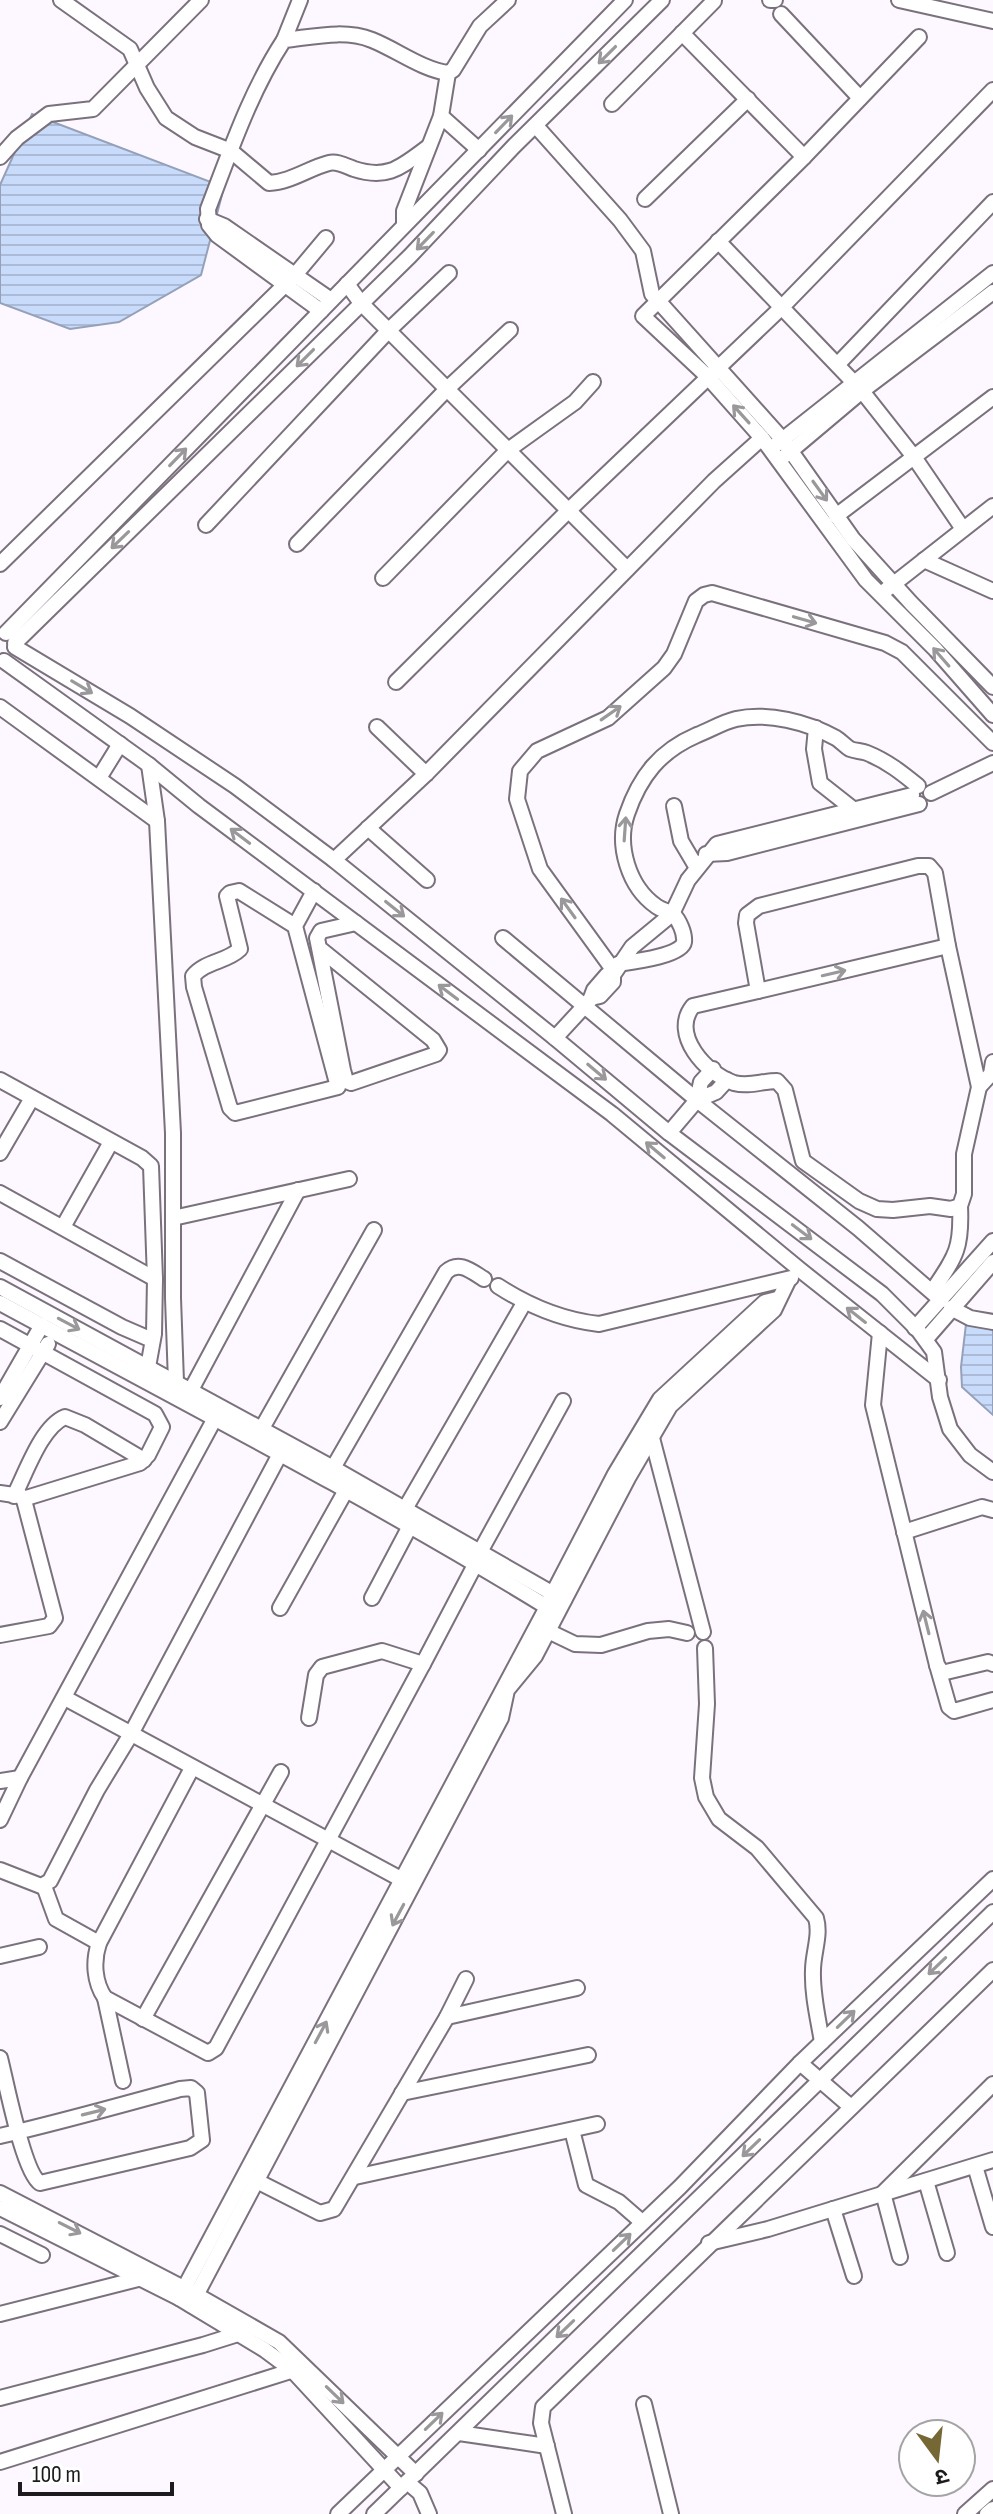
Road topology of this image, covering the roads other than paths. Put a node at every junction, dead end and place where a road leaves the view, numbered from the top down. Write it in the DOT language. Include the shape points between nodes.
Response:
graph roads {
  1 [pos="61,0"];
  2 [pos="201,0"];
  3 [pos="300,0"];
  4 [pos="508,0"];
  5 [pos="625,0"];
  6 [pos="662,0"];
  7 [pos="899,0"];
  8 [pos="714,1"];
  9 [pos="775,5"];
  10 [pos="993,21"];
  11 [pos="682,33"];
  12 [pos="919,37"];
  13 [pos="284,40"];
  14 [pos="137,64"];
  15 [pos="448,73"];
  16 [pos="993,90"];
  17 [pos="860,98"];
  18 [pos="748,99"];
  19 [pos="612,104"];
  20 [pos="441,116"];
  21 [pos="536,126"];
  22 [pos="428,147"];
  23 [pos="479,150"];
  24 [pos="231,151"];
  25 [pos="0,157"];
  26 [pos="804,157"];
  27 [pos="645,199"];
  28 [pos="993,202"];
  29 [pos="404,225"];
  30 [pos="326,238"];
  31 [pos="718,241"];
  32 [pos="449,273"];
  33 [pos="993,273"];
  34 [pos="290,280"];
  35 [pos="347,284"];
  36 [pos="993,292"];
  37 [pos="658,301"];
  38 [pos="361,303"];
  39 [pos="326,306"];
  40 [pos="781,308"];
  41 [pos="389,330"];
  42 [pos="510,330"];
  43 [pos="838,364"];
  44 [pos="712,371"];
  45 [pos="593,382"];
  46 [pos="857,387"];
  47 [pos="448,388"];
  48 [pos="993,397"];
  49 [pos="777,448"];
  50 [pos="508,450"];
  51 [pos="914,457"];
  52 [pos="568,511"];
  53 [pos="991,511"];
  54 [pos="836,516"];
  55 [pos="206,525"];
  56 [pos="963,529"];
  57 [pos="297,544"];
  58 [pos="924,560"];
  59 [pos="0,564"];
  60 [pos="627,569"];
  61 [pos="383,578"];
  62 [pos="893,584"];
  63 [pos="993,591"];
  64 [pos="881,595"];
  65 [pos="9,639"];
  66 [pos="2,661"];
  67 [pos="396,682"];
  68 [pos="993,687"];
  69 [pos="0,707"];
  70 [pos="993,715"];
  71 [pos="377,727"];
  72 [pos="816,728"];
  73 [pos="993,743"];
  74 [pos="120,744"];
  75 [pos="993,763"];
  76 [pos="149,765"];
  77 [pos="426,774"];
  78 [pos="99,778"];
  79 [pos="919,794"];
  80 [pos="674,806"];
  81 [pos="853,809"];
  82 [pos="157,821"];
  83 [pos="368,828"];
  84 [pos="706,854"];
  85 [pos="334,860"];
  86 [pos="697,868"];
  87 [pos="427,880"];
  88 [pos="314,891"];
  89 [pos="672,914"];
  90 [pos="356,923"];
  91 [pos="295,926"];
  92 [pos="503,938"];
  93 [pos="948,946"];
  94 [pos="319,948"];
  95 [pos="615,970"];
  96 [pos="758,991"];
  97 [pos="588,1002"];
  98 [pos="555,1038"];
  99 [pos="993,1062"];
  100 [pos="713,1069"];
  101 [pos="0,1080"];
  102 [pos="727,1080"];
  103 [pos="979,1087"];
  104 [pos="32,1098"];
  105 [pos="697,1100"];
  106 [pos="669,1133"];
  107 [pos="111,1142"];
  108 [pos="0,1153"];
  109 [pos="349,1179"];
  110 [pos="298,1190"];
  111 [pos="0,1193"];
  112 [pos="960,1206"];
  113 [pos="173,1218"];
  114 [pos="63,1227"];
  115 [pos="374,1230"];
  116 [pos="993,1241"];
  117 [pos="0,1261"];
  118 [pos="993,1262"];
  119 [pos="799,1269"];
  120 [pos="155,1279"];
  121 [pos="788,1281"];
  122 [pos="0,1287"];
  123 [pos="777,1299"];
  124 [pos="942,1299"];
  125 [pos="0,1303"];
  126 [pos="524,1303"];
  127 [pos="993,1322"];
  128 [pos="0,1329"];
  129 [pos="48,1330"];
  130 [pos="880,1333"];
  131 [pos="920,1334"];
  132 [pos="152,1340"];
  133 [pos="30,1344"];
  134 [pos="96,1347"];
  135 [pos="44,1352"];
  136 [pos="148,1367"];
  137 [pos="939,1380"];
  138 [pos="172,1387"];
  139 [pos="191,1390"];
  140 [pos="0,1398"];
  141 [pos="563,1401"];
  142 [pos="155,1414"];
  143 [pos="214,1420"];
  144 [pos="0,1422"];
  145 [pos="261,1430"];
  146 [pos="652,1438"];
  147 [pos="280,1454"];
  148 [pos="144,1460"];
  149 [pos="333,1468"];
  150 [pos="993,1472"];
  151 [pos="345,1492"];
  152 [pos="13,1496"];
  153 [pos="367,1496"];
  154 [pos="405,1509"];
  155 [pos="993,1510"];
  156 [pos="410,1526"];
  157 [pos="904,1532"];
  158 [pos="478,1558"];
  159 [pos="372,1598"];
  160 [pos="555,1603"];
  161 [pos="280,1608"];
  162 [pos="548,1631"];
  163 [pos="703,1632"];
  164 [pos="687,1633"];
  165 [pos="0,1635"];
  166 [pos="705,1648"];
  167 [pos="423,1664"];
  168 [pos="993,1664"];
  169 [pos="937,1665"];
  170 [pos="503,1694"];
  171 [pos="65,1698"];
  172 [pos="993,1700"];
  173 [pos="309,1718"];
  174 [pos="131,1734"];
  175 [pos="192,1768"];
  176 [pos="281,1772"];
  177 [pos="20,1778"];
  178 [pos="0,1781"];
  179 [pos="262,1804"];
  180 [pos="0,1820"];
  181 [pos="327,1840"];
  182 [pos="0,1870"];
  183 [pos="993,1879"];
  184 [pos="408,1883"];
  185 [pos="44,1886"];
  186 [pos="993,1912"];
  187 [pos="99,1943"];
  188 [pos="39,1947"];
  189 [pos="0,1956"];
  190 [pos="993,1970"];
  191 [pos="466,1979"];
  192 [pos="577,1988"];
  193 [pos="105,1998"];
  194 [pos="447,2017"];
  195 [pos="143,2019"];
  196 [pos="822,2042"];
  197 [pos="588,2055"];
  198 [pos="0,2058"];
  199 [pos="800,2063"];
  200 [pos="821,2080"];
  201 [pos="123,2081"];
  202 [pos="993,2084"];
  203 [pos="402,2093"];
  204 [pos="851,2107"];
  205 [pos="597,2124"];
  206 [pos="572,2130"];
  207 [pos="19,2131"];
  208 [pos="0,2136"];
  209 [pos="993,2160"];
  210 [pos="975,2166"];
  211 [pos="355,2177"];
  212 [pos="250,2178"];
  213 [pos="926,2181"];
  214 [pos="0,2193"];
  215 [pos="883,2193"];
  216 [pos="0,2208"];
  217 [pos="833,2209"];
  218 [pos="642,2222"];
  219 [pos="993,2227"];
  220 [pos="2,2239"];
  221 [pos="709,2243"];
  222 [pos="947,2253"];
  223 [pos="42,2255"];
  224 [pos="900,2257"];
  225 [pos="854,2276"];
  226 [pos="138,2279"];
  227 [pos="187,2296"];
  228 [pos="0,2314"];
  229 [pos="238,2334"];
  230 [pos="299,2368"];
  231 [pos="0,2398"];
  232 [pos="644,2404"];
  233 [pos="459,2433"];
  234 [pos="547,2446"];
  235 [pos="398,2455"];
  236 [pos="0,2462"];
  237 [pos="384,2468"];
  238 [pos="408,2481"];
  239 [pos="993,2489"];
  240 [pos="993,2509"];
  241 [pos="338,2514"];
  242 [pos="374,2514"];
  243 [pos="429,2514"];
  244 [pos="564,2514"];
  245 [pos="671,2514"];
  246 [pos="965,2514"];
  247 [pos="987,2514"];
  1 -- 14 [label="street" via="124,43"];
  2 -- 14 [label="street"];
  3 -- 13 [label="street"];
  4 -- 15 [label="street" via="480,26"];
  23 -- 5 [label="street, one-way"];
  6 -- 21 [label="street, one-way"];
  7 -- 10 [label="street"];
  8 -- 11 [label="street"];
  9 -- 17 [label="street"];
  11 -- 18 [label="street"];
  11 -- 19 [label="street"];
  12 -- 17 [label="street"];
  13 -- 15 [label="street" via="355,36"];
  13 -- 24 [label="street"];
  14 -- 24 [label="street" via="166,118"];
  14 -- 25 [label="street" via="93,109 49,114"];
  15 -- 20 [label="street"];
  16 -- 40 [label="street"];
  17 -- 26 [label="street"];
  18 -- 26 [label="street"];
  18 -- 27 [label="street"];
  20 -- 22 [label="street"];
  20 -- 23 [label="street"];
  21 -- 37 [label="street" via="643,251"];
  21 -- 38 [label="street, one-way"];
  22 -- 24 [label="street" via="386,173 336,162 269,183"];
  22 -- 29 [label="street" via="404,211"];
  23 -- 29 [label="street"];
  24 -- 34 [label="street" via="207,219 224,226"];
  26 -- 31 [label="street"];
  28 -- 43 [label="street"];
  29 -- 35 [label="street"];
  30 -- 34 [label="street"];
  31 -- 37 [label="street"];
  31 -- 40 [label="street"];
  32 -- 41 [label="street"];
  33 -- 46 [label="street"];
  34 -- 39 [label="street"];
  34 -- 59 [label="street"];
  35 -- 38 [label="street"];
  35 -- 39 [label="street"];
  36 -- 46 [label="street"];
  37 -- 44 [label="street"];
  37 -- 44 [label="street" via="643,316"];
  38 -- 41 [label="street"];
  38 -- 65 [label="street, one-way"];
  65 -- 39 [label="street, one-way"];
  40 -- 43 [label="street"];
  40 -- 44 [label="street"];
  41 -- 47 [label="street"];
  41 -- 55 [label="street"];
  42 -- 47 [label="street"];
  43 -- 46 [label="street"];
  49 -- 44 [label="street, one-way"];
  44 -- 49 [label="street"];
  44 -- 52 [label="street"];
  45 -- 50 [label="street" via="575,402"];
  46 -- 49 [label="street"];
  46 -- 51 [label="street"];
  47 -- 50 [label="street"];
  47 -- 57 [label="street"];
  48 -- 51 [label="street"];
  49 -- 54 [label="street, one-way"];
  49 -- 60 [label="street" via="714,481"];
  49 -- 64 [label="street"];
  50 -- 52 [label="street"];
  50 -- 61 [label="street"];
  51 -- 54 [label="street"];
  51 -- 56 [label="street"];
  52 -- 60 [label="street"];
  52 -- 67 [label="street"];
  53 -- 56 [label="street"];
  54 -- 62 [label="street"];
  56 -- 58 [label="street"];
  58 -- 62 [label="street"];
  58 -- 63 [label="street"];
  60 -- 77 [label="street"];
  62 -- 64 [label="street"];
  62 -- 68 [label="street"];
  70 -- 64 [label="street, one-way"];
  65 -- 66 [label="street" via="12,656"];
  65 -- 85 [label="street, one-way" via="235,786"];
  66 -- 74 [label="street"];
  69 -- 78 [label="street"];
  71 -- 77 [label="street"];
  72 -- 79 [label="street" via="850,749 890,764"];
  72 -- 81 [label="street" via="820,783"];
  89 -- 72 [label="street, one-way" via="658,908 637,886 625,862 626,816 659,757 676,744 753,716"];
  95 -- 73 [label="street, one-way" via="540,869 517,799 520,771 537,751 608,718 664,668 696,601 704,595 885,643 913,660"];
  74 -- 76 [label="street"];
  74 -- 78 [label="street"];
  75 -- 79 [label="street"];
  76 -- 82 [label="street"];
  88 -- 76 [label="street, one-way"];
  77 -- 83 [label="street"];
  78 -- 82 [label="street"];
  79 -- 81 [label="street"];
  79 -- 84 [label="street" via="727,853"];
  80 -- 86 [label="street" via="681,841"];
  81 -- 84 [label="street" via="728,840"];
  82 -- 113 [label="street"];
  83 -- 85 [label="street"];
  83 -- 87 [label="street"];
  84 -- 86 [label="street"];
  85 -- 98 [label="street, one-way"];
  86 -- 89 [label="street"];
  88 -- 90 [label="street"];
  88 -- 91 [label="street"];
  89 -- 95 [label="street"];
  89 -- 95 [label="street" via="683,933 681,948"];
  90 -- 94 [label="street" via="321,931"];
  119 -- 90 [label="street, one-way" via="612,1114"];
  91 -- 91 [label="street" via="239,891 230,893 240,949 193,976 235,1113 338,1087"];
  92 -- 97 [label="street"];
  96 -- 93 [label="street, one-way"];
  93 -- 96 [label="street" via="935,873 929,866 918,866 759,906 747,915"];
  93 -- 103 [label="street"];
  94 -- 94 [label="street" via="346,1081 436,1054 433,1040"];
  95 -- 97 [label="street"];
  96 -- 100 [label="street" via="693,1006 687,1013 688,1041"];
  97 -- 98 [label="street"];
  97 -- 105 [label="street"];
  98 -- 106 [label="street, one-way"];
  99 -- 103 [label="street" via="991,1074"];
  100 -- 102 [label="street"];
  100 -- 105 [label="street" via="701,1082"];
  101 -- 104 [label="street"];
  102 -- 105 [label="street"];
  102 -- 112 [label="street" via="751,1085 777,1081 785,1090 803,1161 859,1201 877,1209"];
  103 -- 112 [label="street" via="964,1154"];
  104 -- 107 [label="street"];
  104 -- 108 [label="street"];
  105 -- 106 [label="street"];
  105 -- 124 [label="street"];
  106 -- 131 [label="street, one-way" via="882,1294"];
  107 -- 114 [label="street"];
  107 -- 120 [label="street" via="148,1162 153,1172"];
  109 -- 110 [label="street"];
  110 -- 113 [label="street"];
  110 -- 139 [label="street"];
  111 -- 114 [label="street"];
  112 -- 124 [label="street" via="961,1239"];
  113 -- 138 [label="street"];
  114 -- 120 [label="street"];
  115 -- 145 [label="street"];
  116 -- 124 [label="street"];
  117 -- 132 [label="street"];
  118 -- 124 [label="street"];
  119 -- 121 [label="street"];
  130 -- 119 [label="street, one-way"];
  120 -- 132 [label="street"];
  121 -- 123 [label="street"];
  121 -- 126 [label="street" via="611,1323 580,1322"];
  122 -- 134 [label="street, one-way"];
  123 -- 146 [label="street" via="774,1310 670,1406"];
  123 -- 160 [label="street" via="765,1302 660,1399 615,1474"];
  124 -- 127 [label="street" via="970,1318"];
  124 -- 131 [label="street"];
  125 -- 129 [label="street"];
  126 -- 149 [label="street" via="461,1266 446,1272"];
  126 -- 154 [label="street"];
  128 -- 133 [label="street"];
  129 -- 133 [label="street"];
  129 -- 134 [label="street"];
  129 -- 135 [label="street"];
  130 -- 137 [label="street"];
  130 -- 157 [label="street" via="873,1405"];
  131 -- 137 [label="street" via="934,1352"];
  132 -- 136 [label="street"];
  133 -- 135 [label="street"];
  133 -- 140 [label="street"];
  134 -- 136 [label="street"];
  134 -- 138 [label="street"];
  135 -- 142 [label="street"];
  135 -- 144 [label="street"];
  136 -- 138 [label="street"];
  137 -- 150 [label="street" via="950,1429 970,1455"];
  138 -- 139 [label="street"];
  138 -- 142 [label="street"];
  138 -- 143 [label="street"];
  139 -- 145 [label="street"];
  141 -- 158 [label="street"];
  142 -- 148 [label="street" via="162,1430"];
  143 -- 147 [label="street"];
  143 -- 171 [label="street"];
  145 -- 149 [label="street"];
  146 -- 160 [label="street"];
  146 -- 163 [label="street"];
  147 -- 151 [label="street"];
  147 -- 174 [label="street"];
  148 -- 152 [label="street"];
  148 -- 152 [label="street" via="65,1417 44,1436"];
  149 -- 153 [label="street"];
  151 -- 153 [label="street"];
  151 -- 161 [label="street"];
  152 -- 165 [label="street" via="55,1618 49,1626"];
  153 -- 154 [label="street"];
  153 -- 156 [label="street"];
  154 -- 158 [label="street"];
  155 -- 157 [label="street" via="982,1507"];
  156 -- 158 [label="street"];
  156 -- 159 [label="street"];
  169 -- 157 [label="street, one-way"];
  158 -- 160 [label="street"];
  158 -- 167 [label="street"];
  160 -- 162 [label="street"];
  160 -- 170 [label="street"];
  162 -- 164 [label="street" via="575,1644 601,1645 648,1631"];
  162 -- 170 [label="street" via="532,1662"];
  166 -- 196 [label="street" via="703,1789 719,1819 757,1848 816,1918 813,1984"];
  167 -- 173 [label="street" via="382,1651 322,1667"];
  167 -- 181 [label="street"];
  168 -- 169 [label="street" via="946,1672"];
  169 -- 172 [label="street" via="954,1711"];
  170 -- 184 [label="street"];
  171 -- 174 [label="street"];
  171 -- 177 [label="street"];
  174 -- 175 [label="street"];
  174 -- 185 [label="street"];
  175 -- 179 [label="street"];
  175 -- 187 [label="street"];
  176 -- 179 [label="street"];
  177 -- 178 [label="street"];
  177 -- 180 [label="street"];
  179 -- 181 [label="street"];
  179 -- 195 [label="street"];
  181 -- 184 [label="street"];
  181 -- 195 [label="street" via="216,2048 206,2052"];
  182 -- 185 [label="street"];
  196 -- 183 [label="street, one-way"];
  184 -- 212 [label="street"];
  185 -- 187 [label="street" via="56,1919"];
  186 -- 200 [label="street, one-way"];
  187 -- 193 [label="street" via="95,1969"];
  188 -- 189 [label="street"];
  190 -- 204 [label="street"];
  191 -- 194 [label="street"];
  192 -- 194 [label="street"];
  193 -- 195 [label="street"];
  193 -- 201 [label="street"];
  194 -- 203 [label="street"];
  196 -- 199 [label="street"];
  197 -- 203 [label="street"];
  198 -- 207 [label="street"];
  199 -- 200 [label="street"];
  199 -- 218 [label="street"];
  200 -- 204 [label="street"];
  200 -- 233 [label="street, one-way"];
  202 -- 215 [label="street"];
  203 -- 211 [label="street"];
  204 -- 221 [label="street"];
  205 -- 206 [label="street"];
  206 -- 211 [label="street"];
  206 -- 218 [label="street" via="586,2185 619,2202"];
  207 -- 207 [label="street, one-way" via="191,2088 197,2093 202,2140 190,2148 40,2183 32,2177"];
  207 -- 208 [label="street"];
  209 -- 210 [label="street"];
  210 -- 213 [label="street"];
  210 -- 219 [label="street"];
  211 -- 212 [label="street" via="336,2207 324,2213"];
  212 -- 227 [label="street"];
  213 -- 215 [label="street"];
  213 -- 222 [label="street"];
  214 -- 227 [label="street, one-way"];
  215 -- 217 [label="street"];
  215 -- 224 [label="street"];
  216 -- 226 [label="street"];
  217 -- 221 [label="street"];
  217 -- 225 [label="street"];
  235 -- 218 [label="street, one-way"];
  220 -- 223 [label="street"];
  221 -- 234 [label="street" via="543,2407"];
  226 -- 227 [label="street"];
  226 -- 228 [label="street"];
  227 -- 229 [label="street"];
  227 -- 230 [label="street" via="274,2339"];
  229 -- 230 [label="street"];
  229 -- 231 [label="street"];
  230 -- 235 [label="street, one-way"];
  230 -- 236 [label="street"];
  230 -- 237 [label="street"];
  232 -- 245 [label="street"];
  233 -- 234 [label="street"];
  233 -- 238 [label="street"];
  234 -- 244 [label="street"];
  235 -- 237 [label="street"];
  235 -- 238 [label="street"];
  237 -- 238 [label="street"];
  237 -- 241 [label="street"];
  238 -- 242 [label="street"];
  238 -- 243 [label="street"];
  239 -- 246 [label="street"];
  240 -- 247 [label="street"];
}
